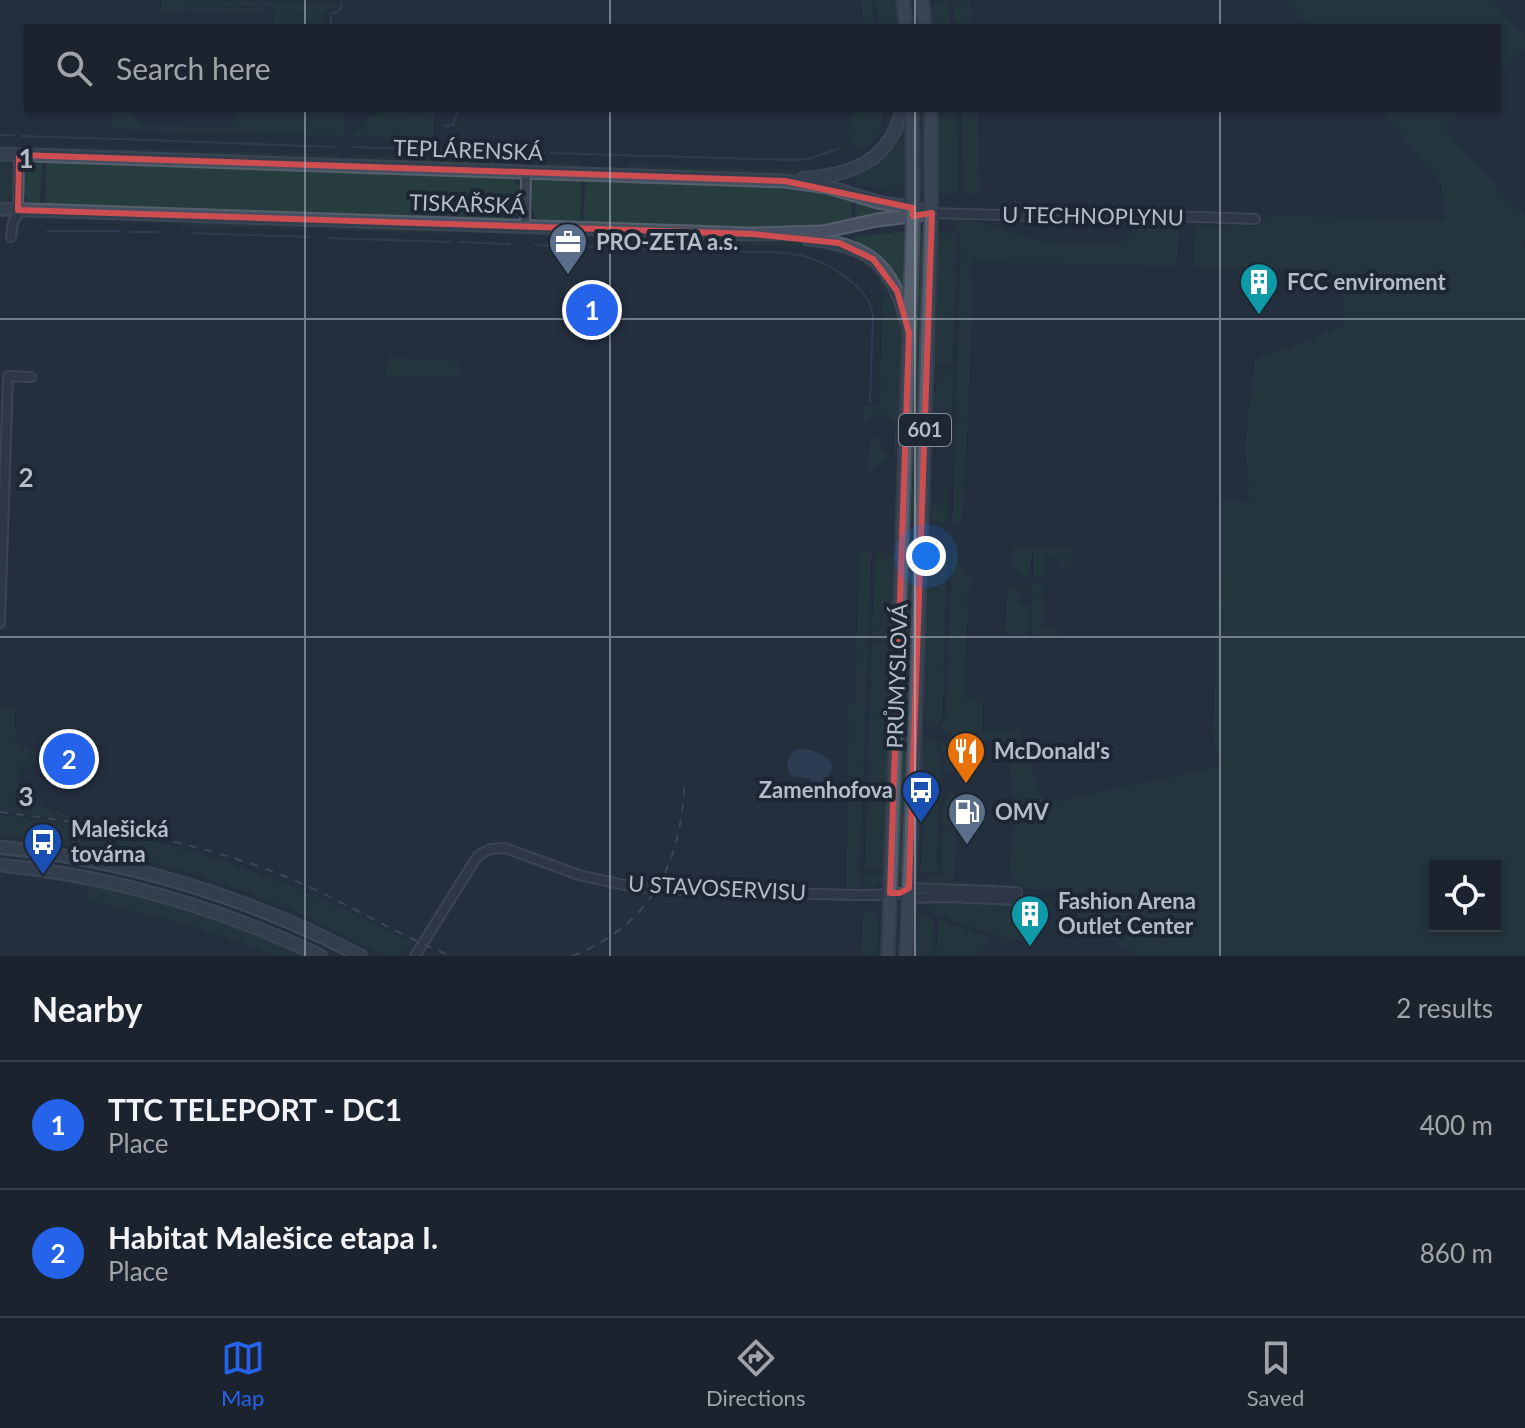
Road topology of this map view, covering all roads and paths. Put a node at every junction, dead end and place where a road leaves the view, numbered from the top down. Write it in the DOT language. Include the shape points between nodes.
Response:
graph roads {
  1 [pos="903,0"];
  2 [pos="922,0"];
  3 [pos="906,24"];
  4 [pos="925,24"];
  5 [pos="901,112"];
  6 [pos="912,112"];
  7 [pos="931,112"];
  8 [pos="0,154"];
  9 [pos="19,155"];
  10 [pos="526,172"];
  11 [pos="785,181"];
  12 [pos="0,209"];
  13 [pos="18,210"];
  14 [pos="913,212"];
  15 [pos="932,213"];
  16 [pos="1255,219"];
  17 [pos="525,226"];
  18 [pos="752,234"];
  19 [pos="11,237"];
  20 [pos="909,333"];
  21 [pos="31,377"];
  22 [pos="0,623"];
  23 [pos="0,847"];
  24 [pos="0,865"];
  25 [pos="902,893"];
  26 [pos="1018,896"];
  27 [pos="321,956"];
  28 [pos="361,956"];
  29 [pos="415,956"];
  30 [pos="888,956"];
  31 [pos="906,956"];
  1 -- 3 [label="main road"];
  2 -- 4 [label="main road"];
  5 -- 11 [label="street" via="888,142 861,166"];
  6 -- 14 [label="main road, PRŮMYSLOVÁ / 601"];
  7 -- 15 [label="main road, PRŮMYSLOVÁ / 601"];
  8 -- 9 [label="street, TEPLÁRENSKÁ"];
  9 -- 10 [label="street, TEPLÁRENSKÁ"];
  9 -- 13 [label="street"];
  10 -- 11 [label="street, TEPLÁRENSKÁ"];
  10 -- 17 [label="street"];
  11 -- 14 [label="street, TEPLÁRENSKÁ" via="828,187"];
  12 -- 13 [label="street, TISKAŘSKÁ"];
  13 -- 17 [label="street, TISKAŘSKÁ"];
  13 -- 19 [label="street"];
  14 -- 15 [label="street, TEPLÁRENSKÁ"];
  14 -- 18 [label="street, TISKAŘSKÁ" via="835,230"];
  14 -- 20 [label="main road, PRŮMYSLOVÁ / 601"];
  15 -- 16 [label="street, U TECHNOPLYNU"];
  15 -- 25 [label="main road, PRŮMYSLOVÁ / 601"];
  17 -- 18 [label="street, TISKAŘSKÁ"];
  18 -- 20 [label="street" via="839,243 866,254 893,283"];
  20 -- 25 [label="main road, PRŮMYSLOVÁ / 601"];
  21 -- 22 [label="street" via="8,376"];
  23 -- 28 [label="street" via="99,862 189,885 268,913"];
  24 -- 27 [label="street" via="172,899"];
  25 -- 26 [label="street"];
  25 -- 29 [label="street, U STAVOSERVISU" via="629,886 498,848 475,860"];
  25 -- 30 [label="main road, PRŮMYSLOVÁ / 601"];
  25 -- 31 [label="main road, PRŮMYSLOVÁ / 601"];
}
